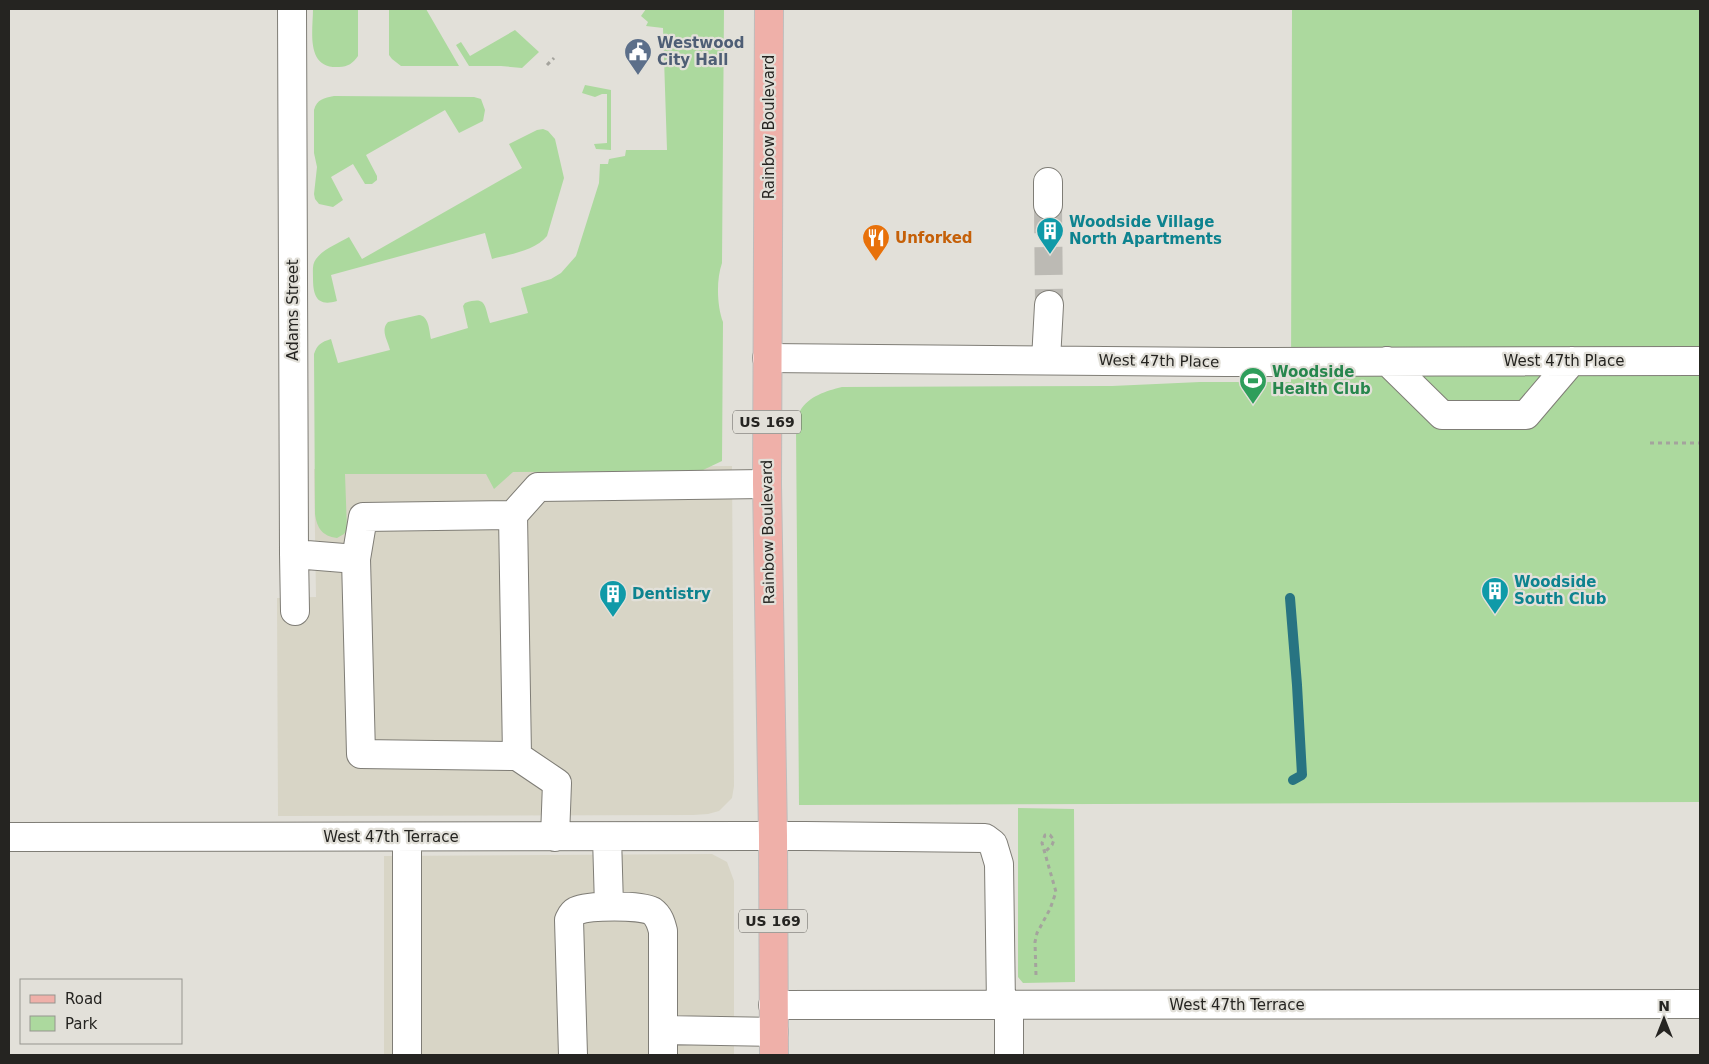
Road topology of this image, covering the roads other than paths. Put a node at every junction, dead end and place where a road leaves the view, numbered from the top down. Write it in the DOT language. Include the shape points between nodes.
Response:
graph roads {
  1 [pos="292,9"];
  2 [pos="769,9"];
  3 [pos="1049,305"];
  4 [pos="767,358"];
  5 [pos="1046,360"];
  6 [pos="1388,361"];
  7 [pos="1572,361"];
  8 [pos="1700,361"];
  9 [pos="767,484"];
  10 [pos="513,515"];
  11 [pos="294,554"];
  12 [pos="356,559"];
  13 [pos="295,611"];
  14 [pos="517,756"];
  15 [pos="773,836"];
  16 [pos="9,837"];
  17 [pos="407,837"];
  18 [pos="555,837"];
  19 [pos="607,837"];
  20 [pos="609,906"];
  21 [pos="1700,1004"];
  22 [pos="773,1005"];
  23 [pos="1005,1005"];
  24 [pos="663,1042"];
  25 [pos="774,1044"];
  26 [pos="408,1055"];
  27 [pos="573,1055"];
  28 [pos="1009,1055"];
  1 -- 11 [label="street, Adams Street"];
  2 -- 4 [label="main road, Rainbow Boulevard / US 169"];
  3 -- 5 [label="street"];
  4 -- 5 [label="street, West 47th Place"];
  4 -- 9 [label="main road, Rainbow Boulevard / US 169"];
  5 -- 6 [label="street, West 47th Place"];
  6 -- 7 [label="street, West 47th Place"];
  6 -- 7 [label="street" via="1442,415 1526,415"];
  7 -- 8 [label="street, West 47th Place"];
  9 -- 10 [label="street" via="538,487"];
  9 -- 15 [label="main road, Rainbow Boulevard / US 169"];
  10 -- 12 [label="street" via="363,517"];
  10 -- 14 [label="street"];
  11 -- 12 [label="street"];
  11 -- 13 [label="street, Adams Street"];
  12 -- 14 [label="street" via="361,754"];
  14 -- 18 [label="street" via="557,783"];
  15 -- 19 [label="street, West 47th Terrace"];
  15 -- 22 [label="main road, Rainbow Boulevard / US 169"];
  15 -- 23 [label="street, West 47th Terrace" via="985,838 993,844 999,864"];
  16 -- 17 [label="street, West 47th Terrace"];
  17 -- 18 [label="street, West 47th Terrace"];
  17 -- 26 [label="street"];
  18 -- 19 [label="street, West 47th Terrace"];
  19 -- 20 [label="street"];
  20 -- 24 [label="street" via="650,910 658,916 663,932"];
  20 -- 27 [label="street" via="577,910 570,920"];
  21 -- 23 [label="street, West 47th Terrace"];
  22 -- 23 [label="street, West 47th Terrace"];
  22 -- 25 [label="main road, Rainbow Boulevard / US 169"];
  23 -- 28 [label="street, West 47th Terrace"];
  24 -- 25 [label="street"];
}
